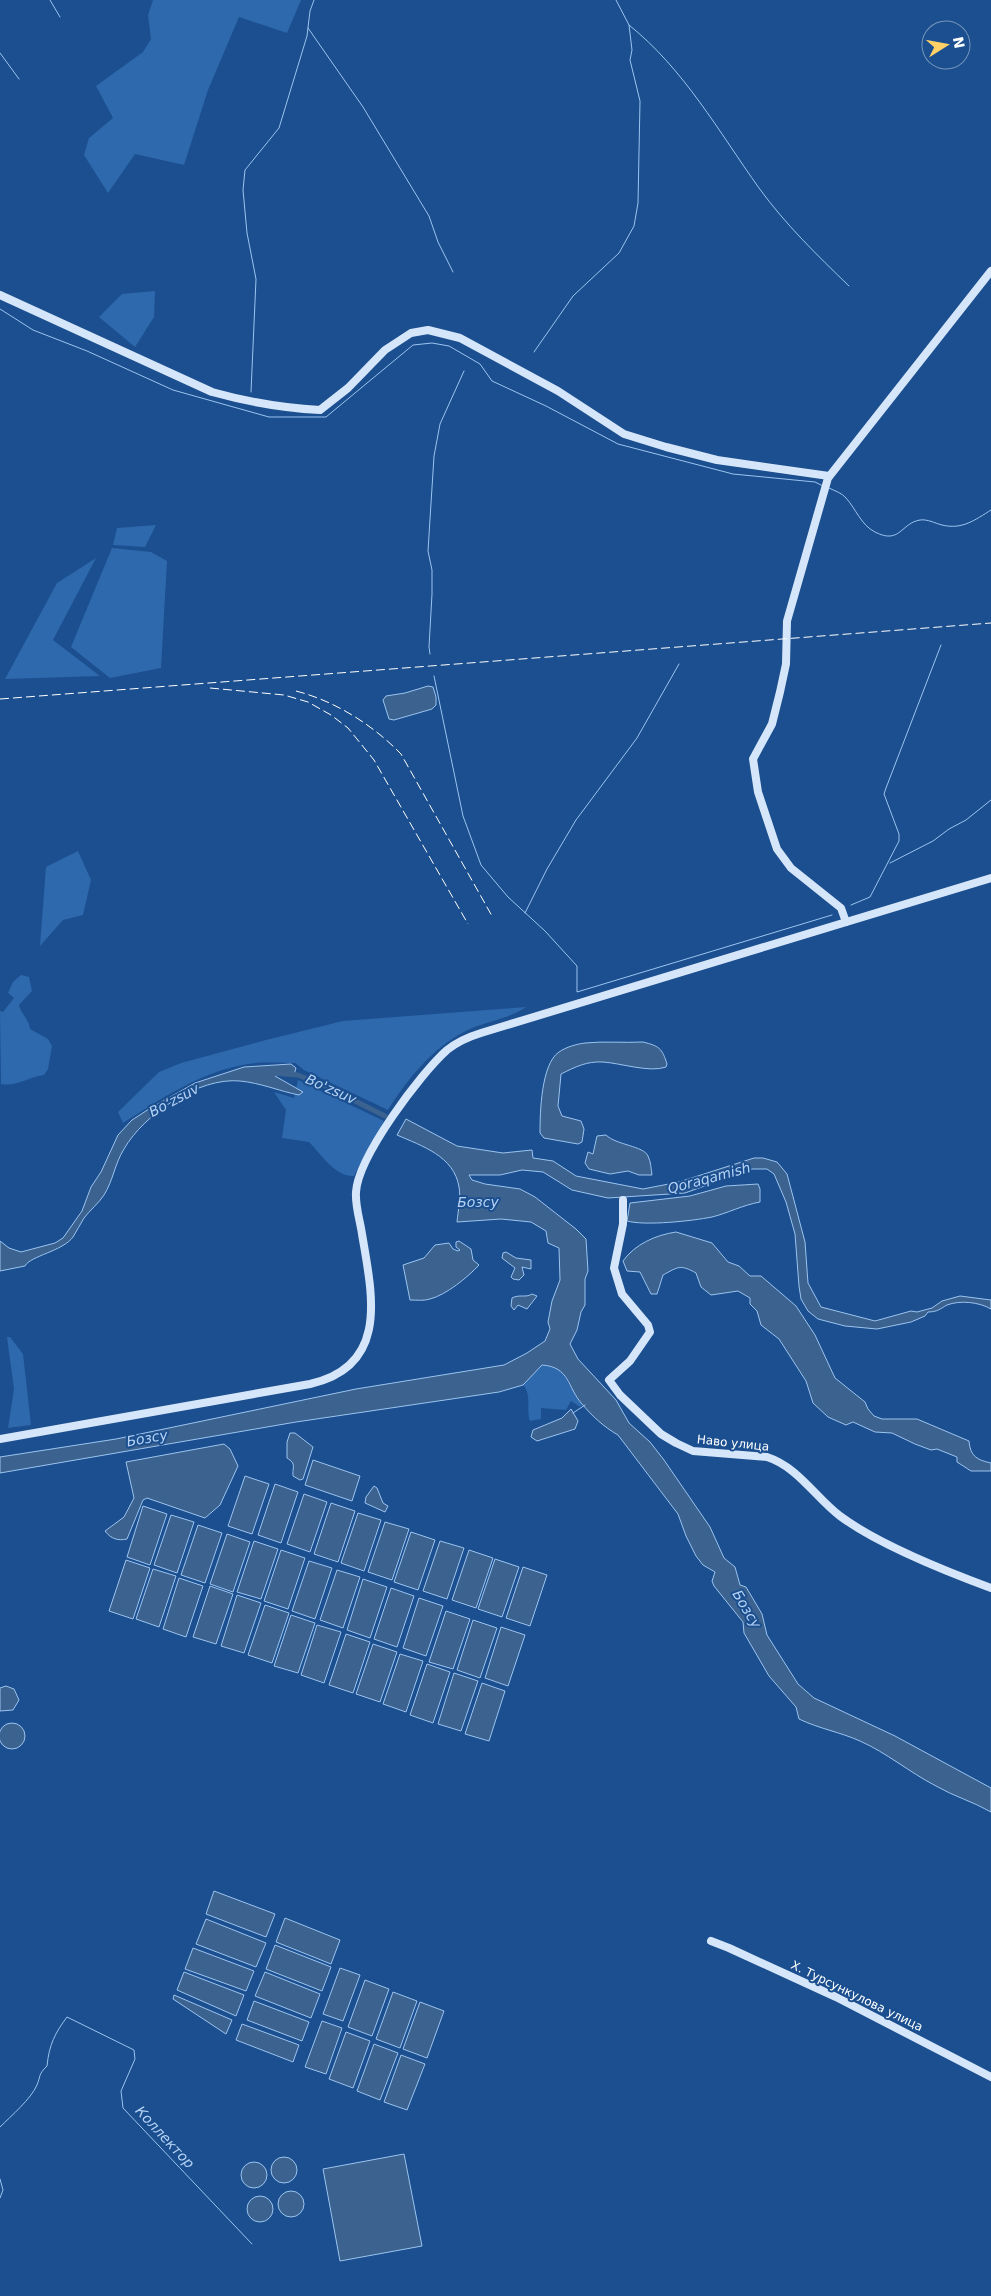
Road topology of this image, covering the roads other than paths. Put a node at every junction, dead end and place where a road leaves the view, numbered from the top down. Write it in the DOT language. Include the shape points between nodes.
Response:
graph roads {
  1 [pos="991,272"];
  2 [pos="0,294"];
  3 [pos="829,477"];
  4 [pos="991,878"];
  5 [pos="842,908"];
  6 [pos="858,918"];
  7 [pos="846,922"];
  8 [pos="623,1200"];
  9 [pos="0,1439"];
  10 [pos="991,1588"];
  11 [pos="711,1941"];
  12 [pos="991,2077"];
  1 -- 3 [label="main road"];
  2 -- 3 [label="main road" via="212,392 284,408 320,410 348,388 385,350 411,334 428,330 460,338 558,391 624,434 717,460"];
  3 -- 5 [label="main road" via="787,621 785,670 772,724 755,753 753,764 758,792 780,854 791,868"];
  4 -- 6 [label="main road"];
  5 -- 6 [label="main road" via="850,916"];
  5 -- 7 [label="main road"];
  6 -- 7 [label="main road"];
  7 -- 9 [label="main road" via="480,1033 446,1051 397,1109 360,1175 356,1200 365,1254 370,1327 368,1339 360,1352 335,1376 262,1393"];
  8 -- 10 [label="main road, Наво улица" via="623,1224 614,1268 622,1294 648,1325 650,1332 630,1361 609,1380 620,1395 661,1434 676,1443 693,1450 767,1456 778,1460 853,1524 900,1549"];
  11 -- 12 [label="main road, Х. Турсункулова улица" via="836,1997"];
}
